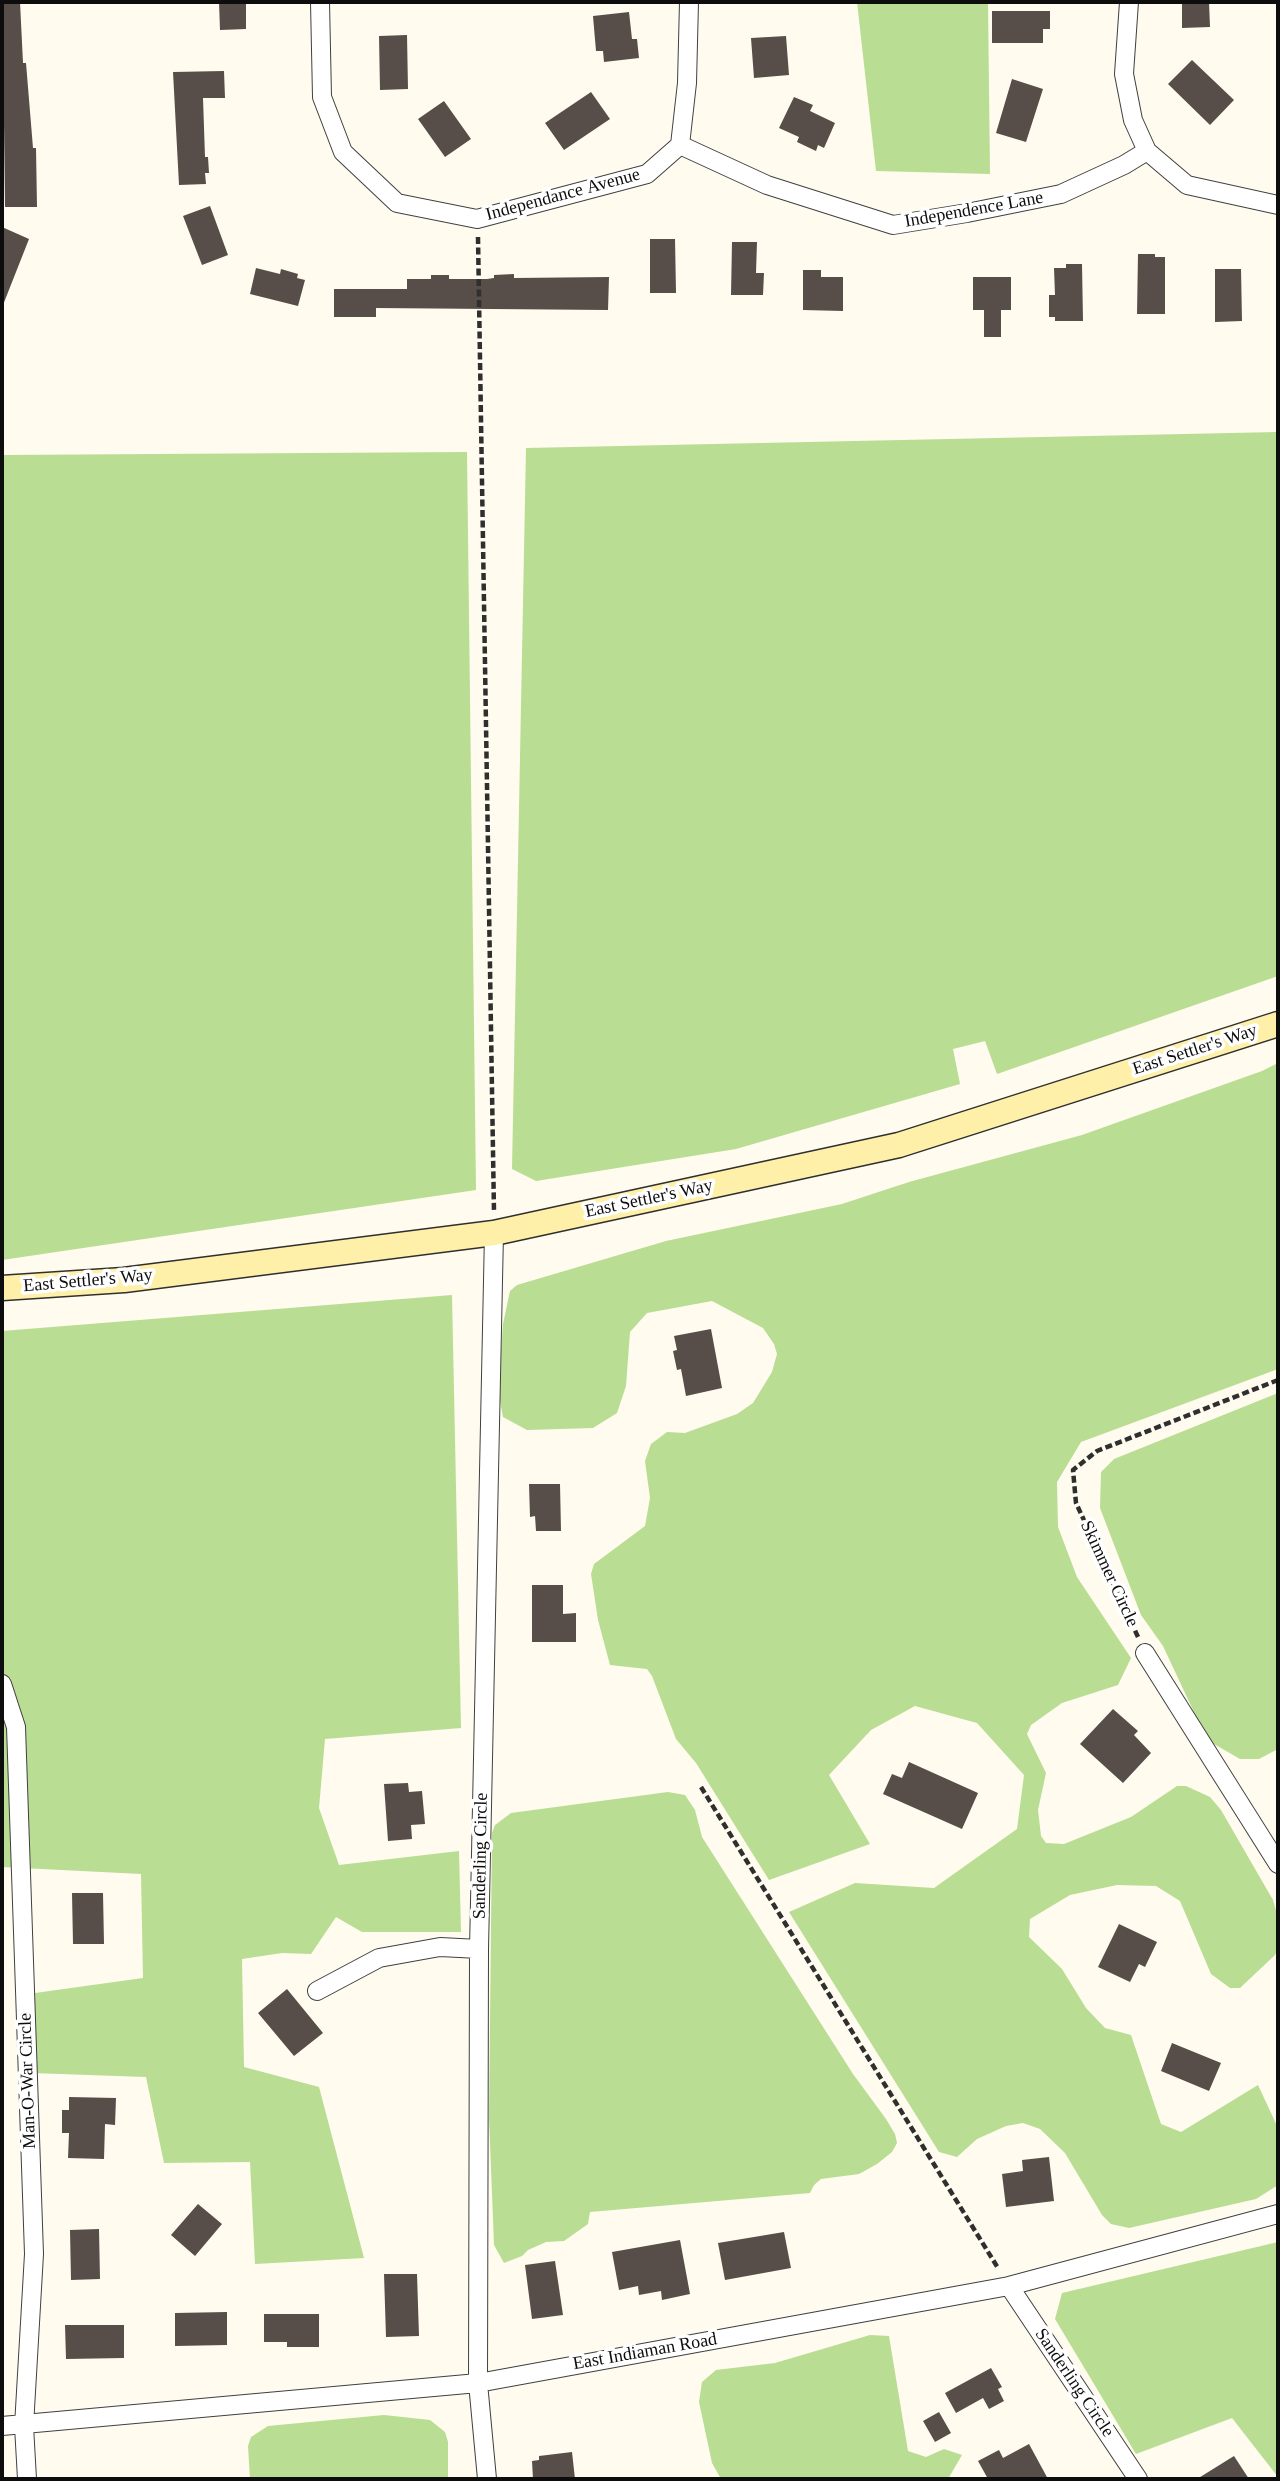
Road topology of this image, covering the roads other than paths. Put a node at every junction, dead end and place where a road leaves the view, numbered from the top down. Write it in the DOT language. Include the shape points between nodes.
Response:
graph roads {
  1 [pos="320,2"];
  2 [pos="689,2"];
  3 [pos="1129,2"];
  4 [pos="680,145"];
  5 [pos="1147,151"];
  6 [pos="1278,205"];
  7 [pos="1278,1024"];
  8 [pos="494,1233"];
  9 [pos="2,1288"];
  10 [pos="1145,1653"];
  11 [pos="2,1684"];
  12 [pos="1278,1864"];
  13 [pos="479,1949"];
  14 [pos="317,1991"];
  15 [pos="1278,2214"];
  16 [pos="1009,2286"];
  17 [pos="478,2383"];
  18 [pos="2,2426"];
  19 [pos="24,2426"];
  20 [pos="27,2479"];
  21 [pos="487,2479"];
  22 [pos="1138,2479"];
  1 -- 4 [label="street, Independance Avenue" via="322,97 342,152 397,203 477,219 647,174"];
  2 -- 4 [label="street"];
  3 -- 5 [label="street" via="1124,74 1133,120"];
  4 -- 5 [label="street, Independence Lane" via="767,185 893,225 1061,194"];
  5 -- 6 [label="street" via="1187,185"];
  7 -- 8 [label="main road, East Settler's Way" via="899,1145"];
  8 -- 9 [label="main road, East Settler's Way" via="124,1280"];
  8 -- 13 [label="street, Sanderling Circle"];
  10 -- 12 [label="street"];
  11 -- 19 [label="street, Man-O-War Circle" via="16,1727 33,2240"];
  13 -- 14 [label="street" via="440,1947 379,1958"];
  13 -- 17 [label="street, Sanderling Circle"];
  15 -- 16 [label="street, East Indiaman Road"];
  16 -- 17 [label="street, East Indiaman Road"];
  16 -- 22 [label="street, Sanderling Circle"];
  17 -- 19 [label="street, East Indiaman Road"];
  17 -- 21 [label="street, Sanderling Circle"];
  18 -- 19 [label="street, East Indiaman Road"];
  19 -- 20 [label="street, Man-O-War Circle"];
}
